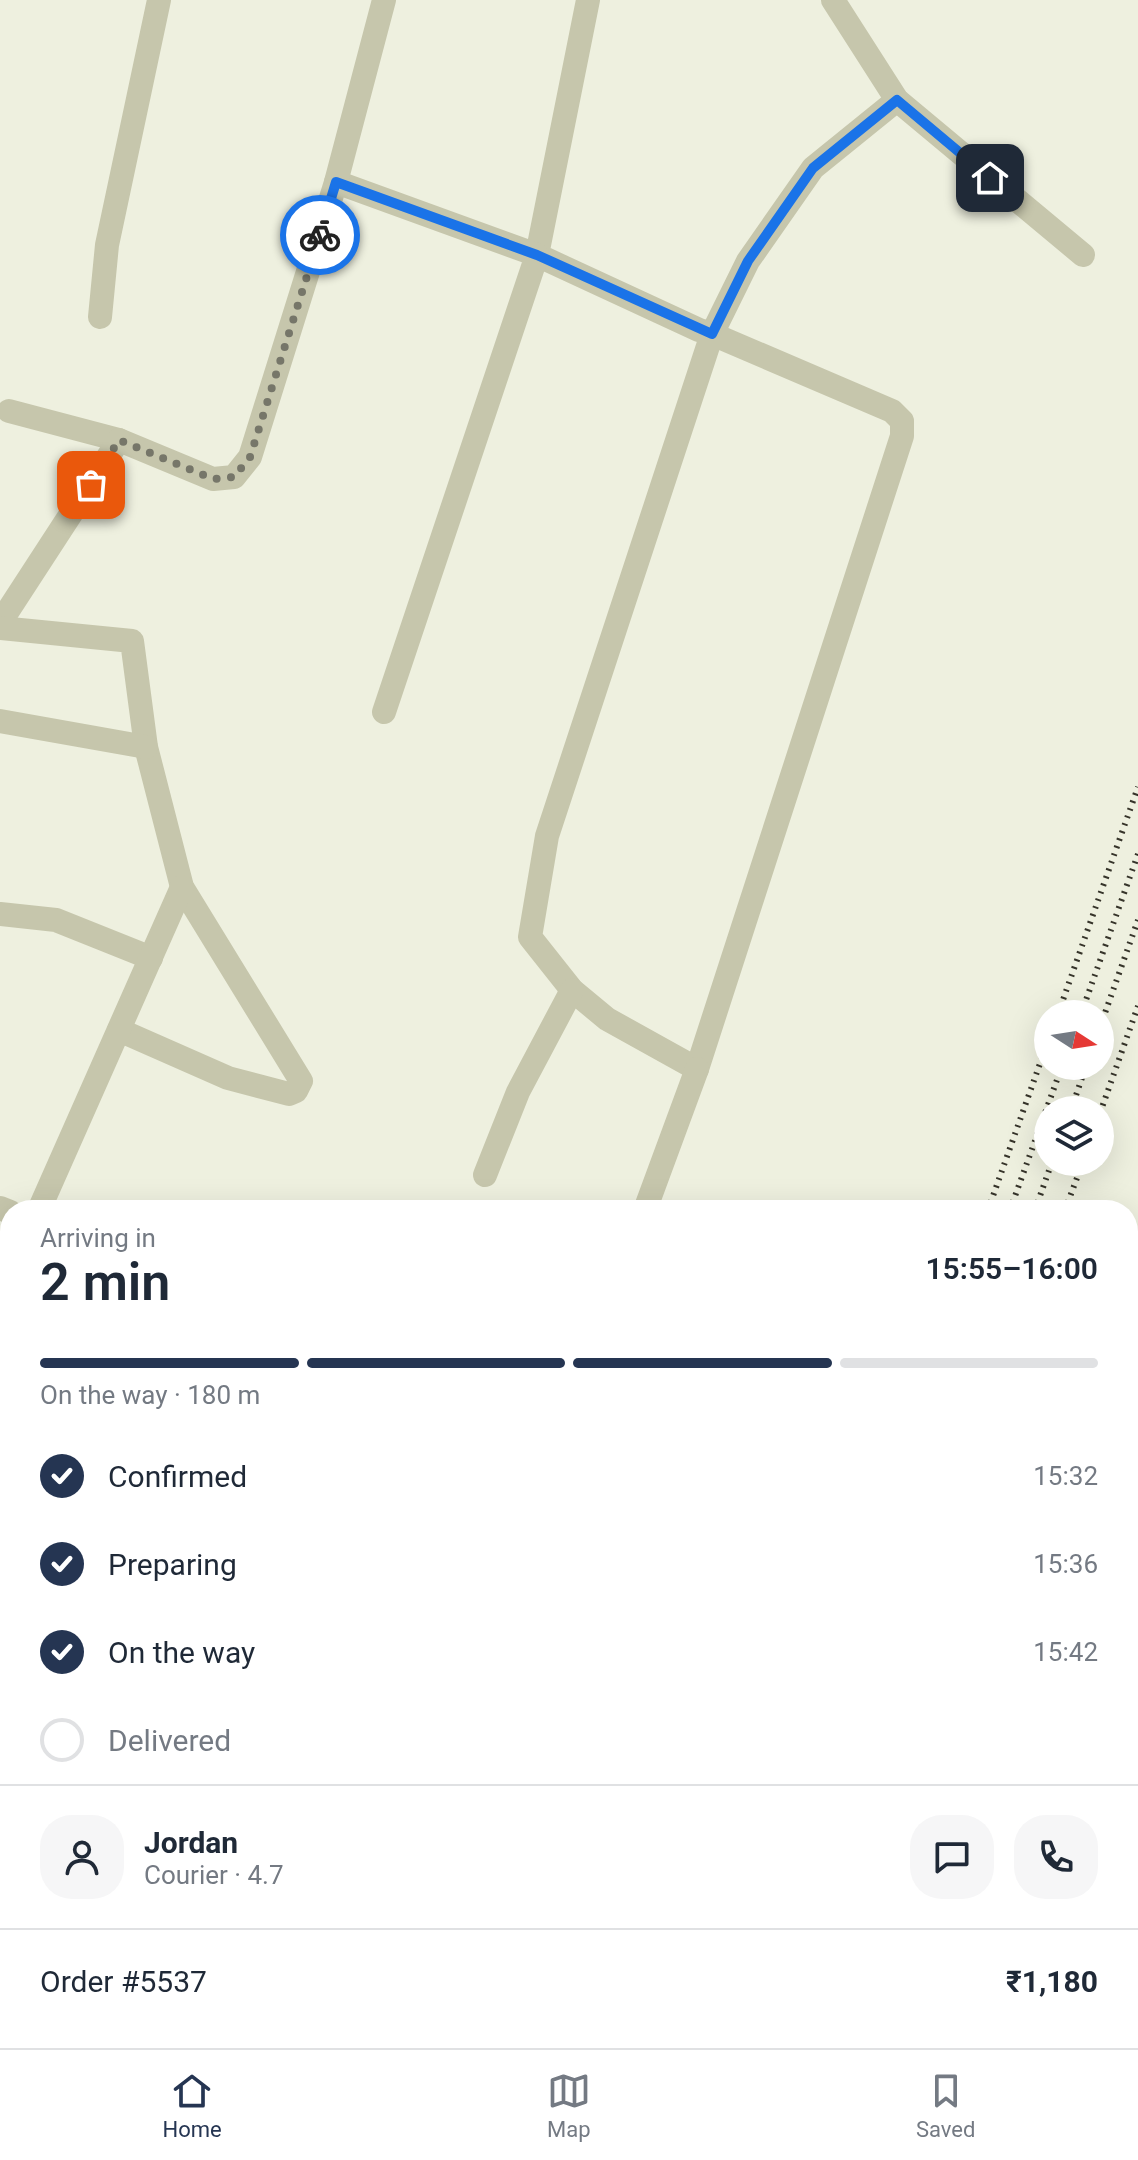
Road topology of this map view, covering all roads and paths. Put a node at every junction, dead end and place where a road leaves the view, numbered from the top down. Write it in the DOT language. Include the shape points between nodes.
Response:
graph roads {
  1 [pos="159,0"];
  2 [pos="384,0"];
  3 [pos="588,0"];
  4 [pos="833,0"];
  5 [pos="897,100"];
  6 [pos="336,182"];
  7 [pos="537,255"];
  8 [pos="1083,255"];
  9 [pos="100,317"];
  10 [pos="712,334"];
  11 [pos="9,411"];
  12 [pos="119,440"];
  13 [pos="0,625"];
  14 [pos="384,712"];
  15 [pos="0,721"];
  16 [pos="146,747"];
  17 [pos="182,887"];
  18 [pos="0,914"];
  19 [pos="151,958"];
  20 [pos="572,990"];
  21 [pos="119,1030"];
  22 [pos="697,1069"];
  23 [pos="485,1175"];
  24 [pos="43,1200"];
  25 [pos="649,1200"];
  1 -- 9 [label="street" via="107,245"];
  2 -- 6 [label="street"];
  3 -- 7 [label="street"];
  4 -- 5 [label="street"];
  5 -- 8 [label="street"];
  5 -- 10 [label="street" via="813,168 748,261"];
  6 -- 7 [label="street"];
  6 -- 12 [label="street" via="250,457 234,477 213,479"];
  7 -- 10 [label="street"];
  7 -- 14 [label="street"];
  10 -- 20 [label="street" via="547,836 530,937"];
  10 -- 22 [label="street" via="892,411 902,421 902,436"];
  11 -- 12 [label="street"];
  12 -- 13 [label="street"];
  13 -- 16 [label="street" via="132,641"];
  15 -- 16 [label="street"];
  16 -- 17 [label="street"];
  17 -- 19 [label="street"];
  17 -- 21 [label="street" via="301,1081 289,1094 228,1078"];
  18 -- 19 [label="street" via="56,920"];
  19 -- 21 [label="street"];
  20 -- 22 [label="street" via="628,1033"];
  20 -- 23 [label="street" via="518,1092"];
  21 -- 24 [label="street"];
  22 -- 25 [label="street"];
}
